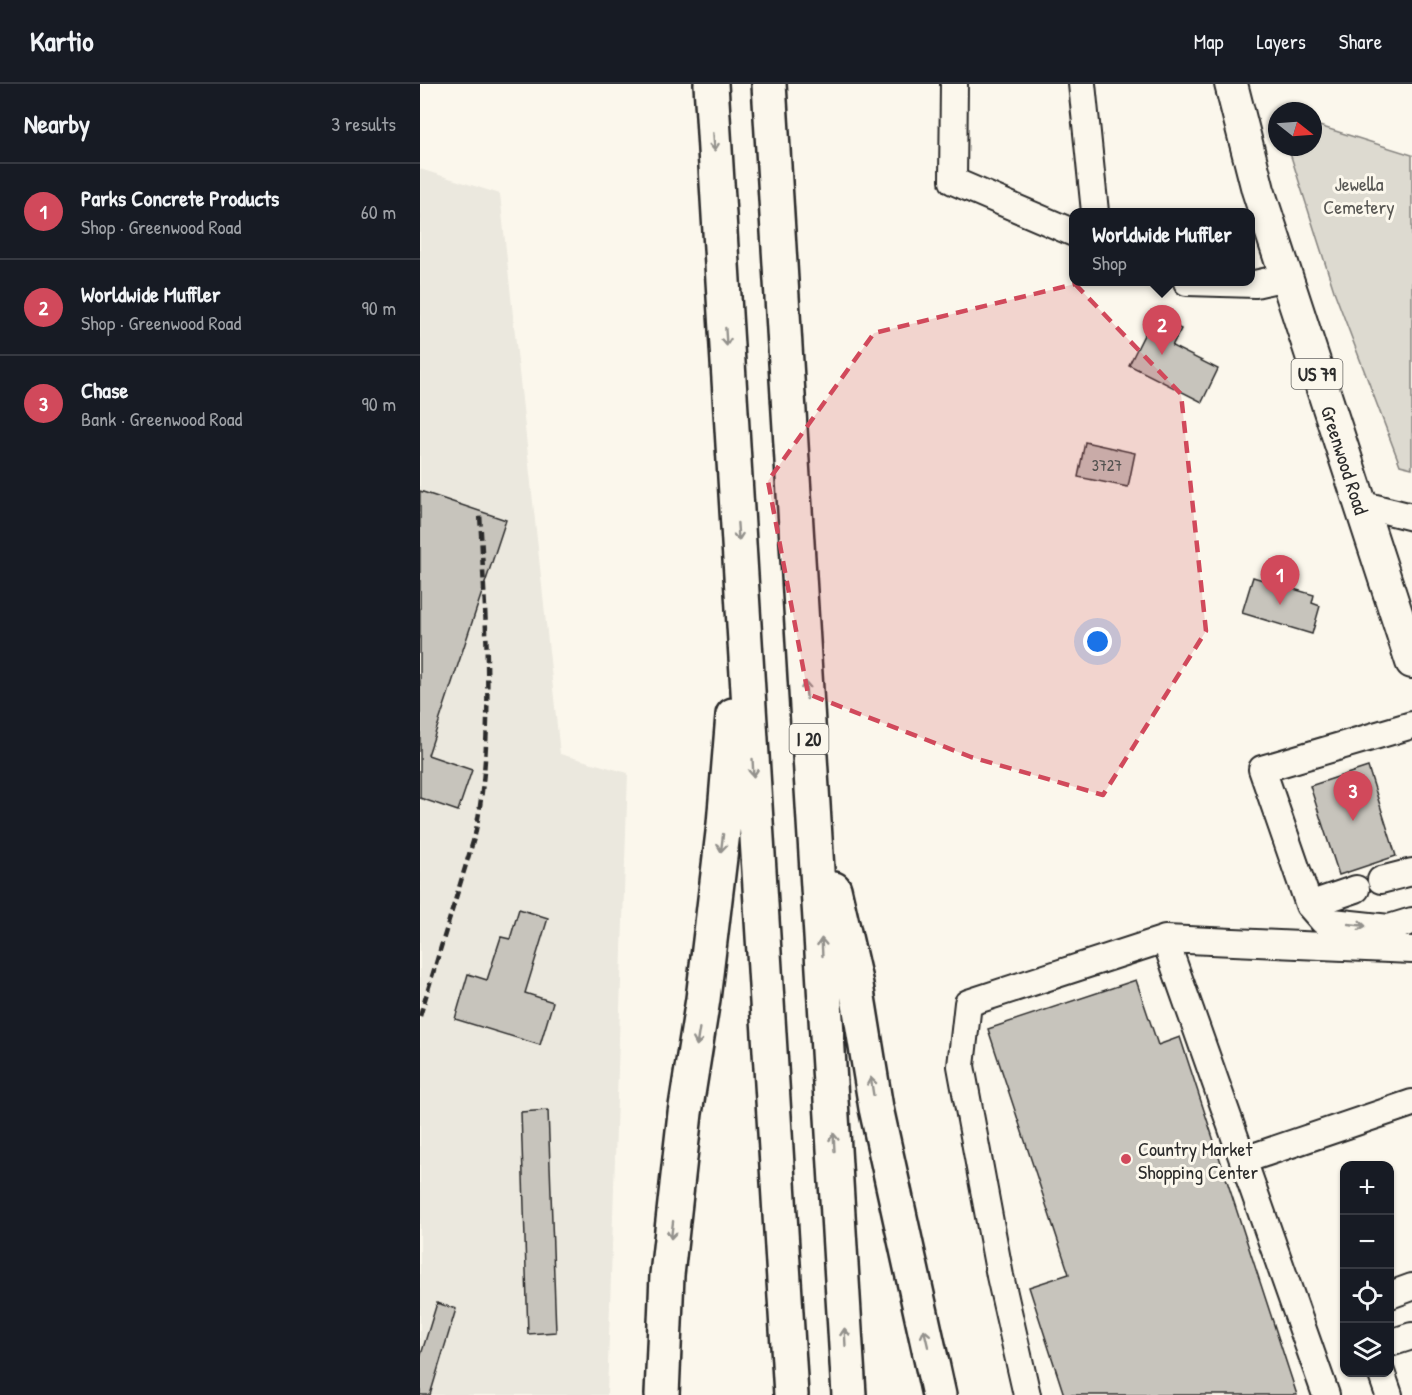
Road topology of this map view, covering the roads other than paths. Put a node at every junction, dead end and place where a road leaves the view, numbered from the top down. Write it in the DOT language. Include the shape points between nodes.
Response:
graph roads {
  1 [pos="711,84"];
  2 [pos="769,84"];
  3 [pos="954,84"];
  4 [pos="1082,84"];
  5 [pos="1231,84"];
  6 [pos="1094,208"];
  7 [pos="1069,231"];
  8 [pos="1286,277"];
  9 [pos="1255,284"];
  10 [pos="1360,504"];
  11 [pos="1412,517"];
  12 [pos="742,597"];
  13 [pos="1412,662"];
  14 [pos="1412,725"];
  15 [pos="812,787"];
  16 [pos="1412,872"];
  17 [pos="1381,880"];
  18 [pos="1356,889"];
  19 [pos="1309,904"];
  20 [pos="1412,921"];
  21 [pos="1165,939"];
  22 [pos="1412,950"];
  23 [pos="1412,1103"];
  24 [pos="1244,1160"];
  25 [pos="1412,1287"];
  26 [pos="1394,1293"];
  27 [pos="1412,1336"];
  28 [pos="1394,1341"];
  29 [pos="1383,1377"];
  30 [pos="662,1395"];
  31 [pos="791,1395"];
  32 [pos="849,1395"];
  33 [pos="939,1395"];
  34 [pos="1027,1395"];
  35 [pos="1326,1395"];
  36 [pos="1389,1395"];
  1 -- 12 [label="highway, one-way"];
  15 -- 2 [label="highway, I 20, one-way"];
  3 -- 7 [label="street" via="952,181"];
  4 -- 6 [label="street"];
  5 -- 8 [label="main road, Greenwood Road / US 79" via="1258,190"];
  8 -- 9 [label="street"];
  8 -- 10 [label="main road, Greenwood Road / US 79"];
  10 -- 11 [label="street"];
  10 -- 13 [label="main road, Greenwood Road / US 79"];
  12 -- 30 [label="highway, one-way" via="724,824 667,1275"];
  12 -- 31 [label="highway, one-way"];
  14 -- 19 [label="street" via="1262,769"];
  32 -- 15 [label="highway, I 20, one-way"];
  33 -- 15 [label="highway, one-way"];
  16 -- 17 [label="street"];
  18 -- 19 [label="street"];
  19 -- 20 [label="street, one-way" via="1323,921 1389,928"];
  21 -- 22 [label="street"];
  21 -- 24 [label="street"];
  21 -- 34 [label="street" via="968,1003 961,1066 1000,1276"];
  23 -- 24 [label="street"];
  24 -- 35 [label="street"];
  25 -- 26 [label="street"];
  27 -- 28 [label="street"];
  29 -- 36 [label="street"];
}
